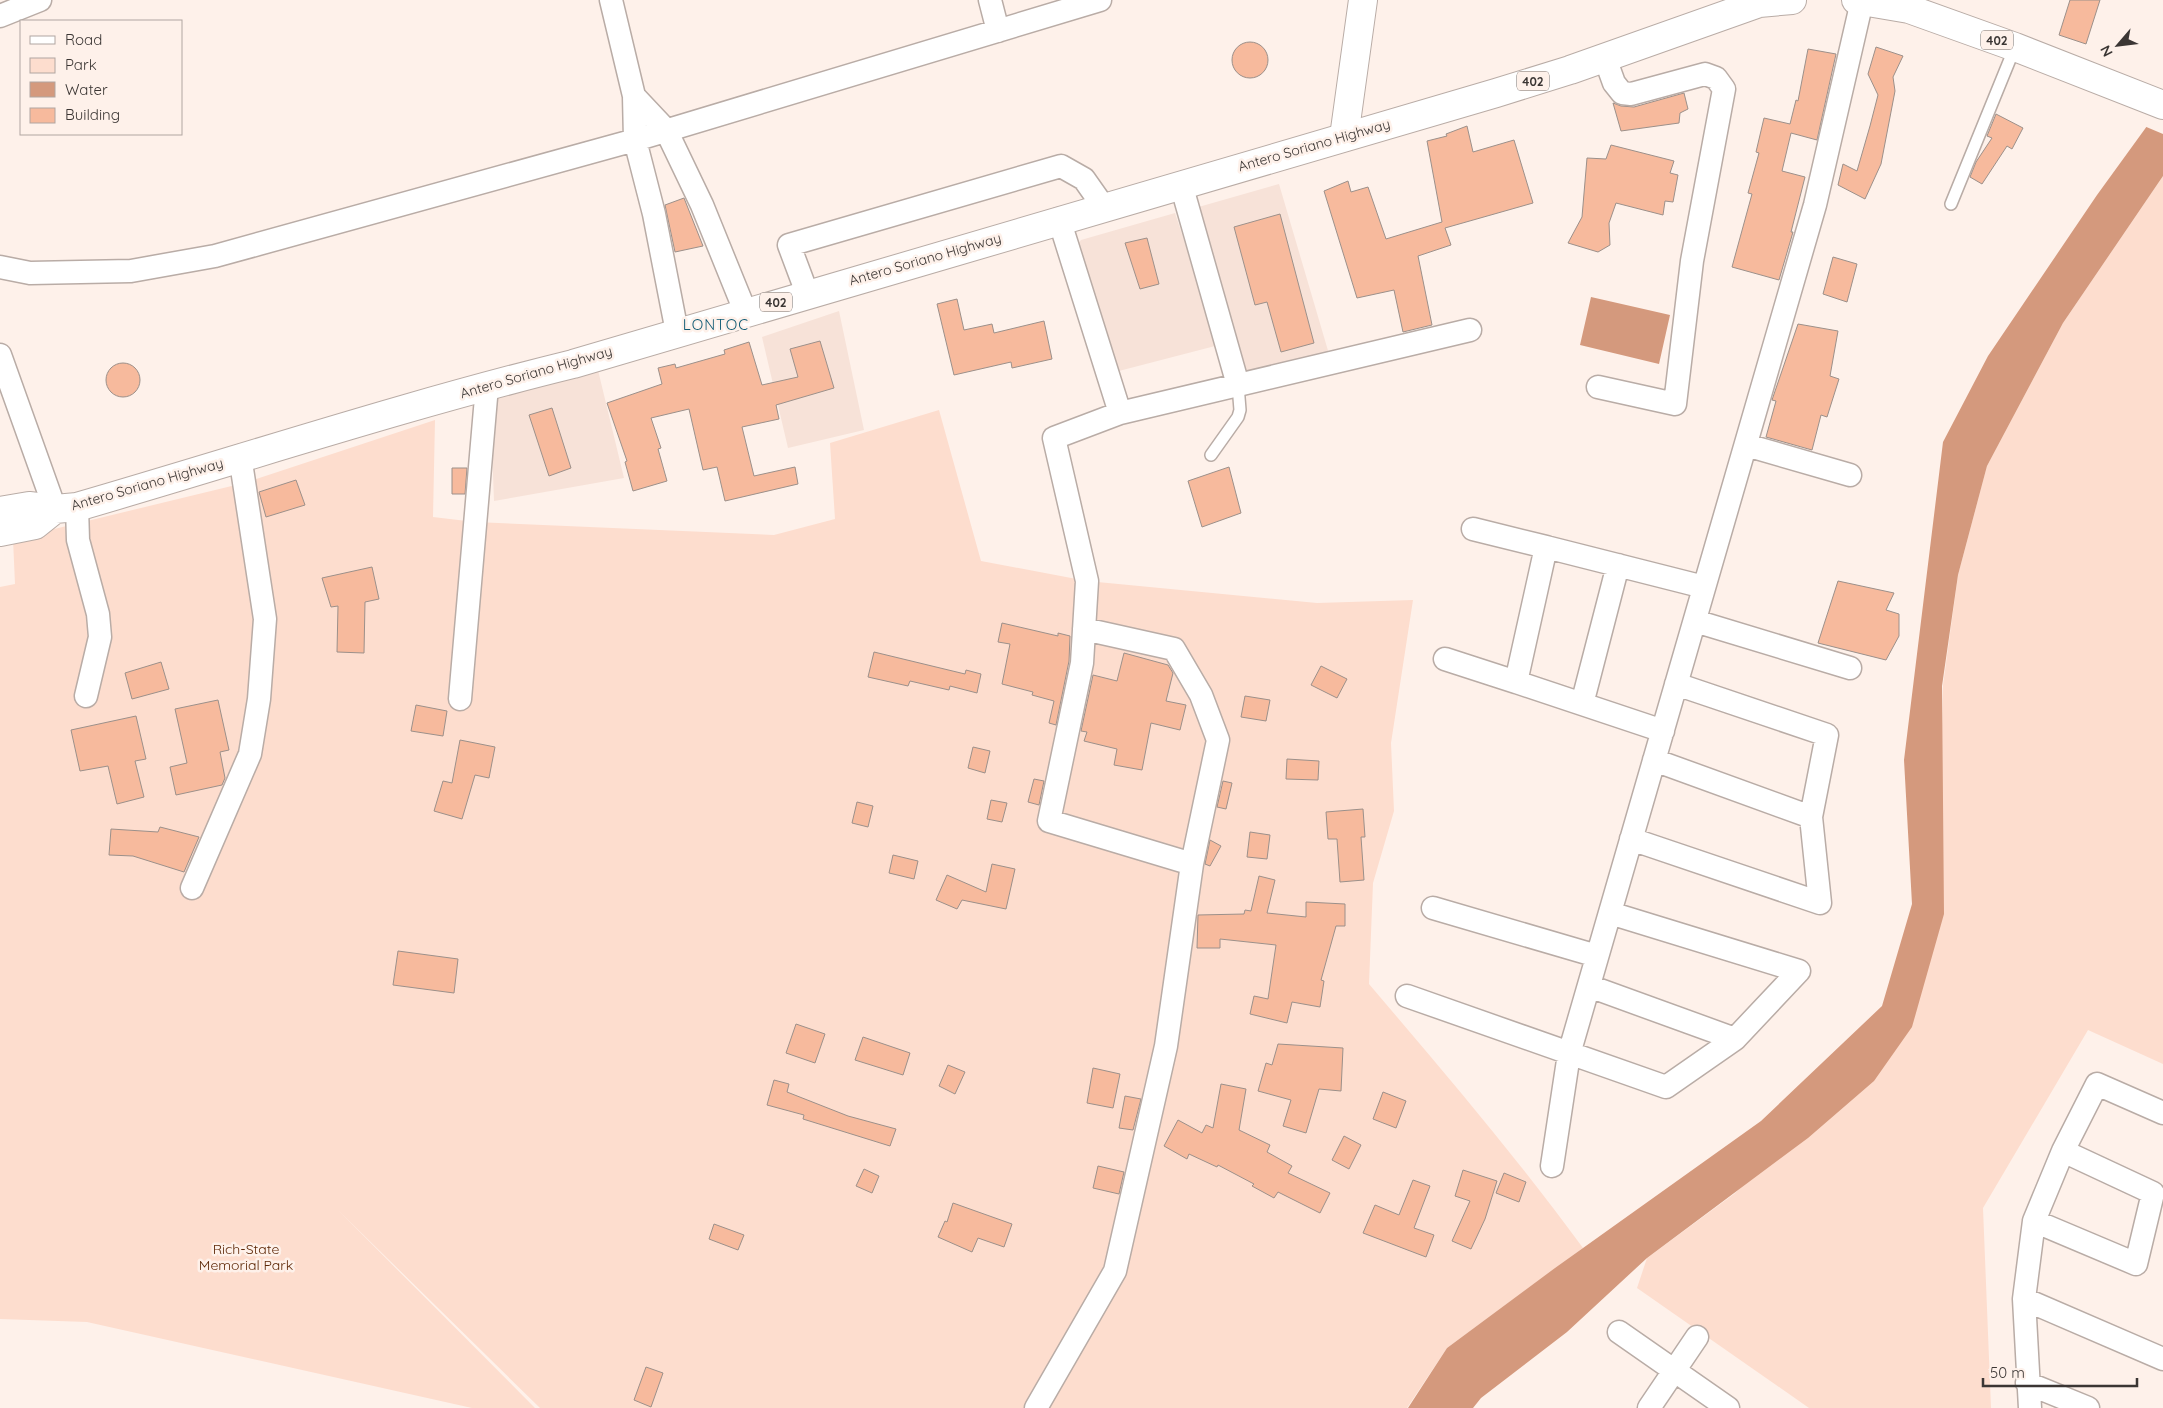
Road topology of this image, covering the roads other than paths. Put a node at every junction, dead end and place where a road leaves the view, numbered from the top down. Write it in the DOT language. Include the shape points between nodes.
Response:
graph roads {
  1 [pos="40,0"];
  2 [pos="611,0"];
  3 [pos="990,0"];
  4 [pos="1100,0"];
  5 [pos="1363,0"];
  6 [pos="1792,0"];
  7 [pos="1859,0"];
  8 [pos="1056,6"];
  9 [pos="0,16"];
  10 [pos="998,31"];
  11 [pos="2015,47"];
  12 [pos="1605,58"];
  13 [pos="634,96"];
  14 [pos="2163,105"];
  15 [pos="666,130"];
  16 [pos="1344,137"];
  17 [pos="635,140"];
  18 [pos="1181,184"];
  19 [pos="1951,204"];
  20 [pos="1103,206"];
  21 [pos="1059,219"];
  22 [pos="0,267"];
  23 [pos="807,293"];
  24 [pos="745,311"];
  25 [pos="1470,330"];
  26 [pos="676,332"];
  27 [pos="0,354"];
  28 [pos="1238,385"];
  29 [pos="487,386"];
  30 [pos="1598,387"];
  31 [pos="1120,412"];
  32 [pos="1746,445"];
  33 [pos="1211,454"];
  34 [pos="240,456"];
  35 [pos="1850,475"];
  36 [pos="66,508"];
  37 [pos="0,511"];
  38 [pos="1473,529"];
  39 [pos="0,532"];
  40 [pos="1546,547"];
  41 [pos="1618,565"];
  42 [pos="1704,587"];
  43 [pos="1694,621"];
  44 [pos="1084,629"];
  45 [pos="1445,660"];
  46 [pos="1850,668"];
  47 [pos="1516,682"];
  48 [pos="1676,684"];
  49 [pos="86,696"];
  50 [pos="460,699"];
  51 [pos="1582,704"];
  52 [pos="1663,731"];
  53 [pos="1654,760"];
  54 [pos="1811,818"];
  55 [pos="1631,839"];
  56 [pos="1192,864"];
  57 [pos="192,888"];
  58 [pos="1433,908"];
  59 [pos="1610,913"];
  60 [pos="1598,956"];
  61 [pos="1589,986"];
  62 [pos="1407,996"];
  63 [pos="1735,1039"];
  64 [pos="1569,1054"];
  65 [pos="2163,1113"];
  66 [pos="2063,1151"];
  67 [pos="1552,1166"];
  68 [pos="2034,1221"];
  69 [pos="2024,1298"];
  70 [pos="1619,1332"];
  71 [pos="1698,1337"];
  72 [pos="2163,1359"];
  73 [pos="1674,1371"];
  74 [pos="2027,1383"];
  75 [pos="1036,1408"];
  76 [pos="1649,1408"];
  77 [pos="1728,1408"];
  78 [pos="2030,1408"];
  79 [pos="2088,1408"];
  1 -- 9 [label="street"];
  2 -- 13 [label="street"];
  3 -- 10 [label="street"];
  4 -- 8 [label="street"];
  5 -- 16 [label="main road"];
  6 -- 12 [label="main road, Antero Soriano Highway / 402" via="1759,4"];
  7 -- 11 [label="main road, 402" via="1909,9"];
  7 -- 32 [label="street" via="1816,205"];
  8 -- 10 [label="street"];
  10 -- 15 [label="street"];
  11 -- 14 [label="main road, 402"];
  11 -- 19 [label="lane"];
  12 -- 16 [label="main road, Antero Soriano Highway / 402"];
  12 -- 30 [label="street" via="1614,83 1622,92 1631,94 1705,74 1716,78 1724,89 1692,261 1675,404"];
  13 -- 15 [label="street"];
  13 -- 17 [label="street"];
  15 -- 17 [label="street"];
  15 -- 24 [label="street" via="702,204"];
  16 -- 18 [label="main road, Antero Soriano Highway / 402"];
  17 -- 22 [label="street" via="215,256 131,270 30,273"];
  17 -- 26 [label="street" via="654,214"];
  18 -- 20 [label="main road, Antero Soriano Highway / 402"];
  18 -- 28 [label="street"];
  20 -- 21 [label="main road, Antero Soriano Highway / 402"];
  20 -- 23 [label="street" via="1084,179 1061,166 789,245"];
  21 -- 23 [label="main road, Antero Soriano Highway / 402"];
  21 -- 31 [label="street"];
  23 -- 24 [label="main road, Antero Soriano Highway / 402"];
  24 -- 26 [label="main road, Antero Soriano Highway / 402"];
  25 -- 28 [label="street"];
  26 -- 29 [label="main road, Antero Soriano Highway / 402"];
  27 -- 36 [label="street"];
  28 -- 31 [label="street"];
  28 -- 33 [label="lane" via="1238,418"];
  29 -- 34 [label="main road, Antero Soriano Highway / 402"];
  29 -- 50 [label="street"];
  31 -- 44 [label="street" via="1054,438 1087,581"];
  32 -- 35 [label="street"];
  32 -- 42 [label="street"];
  34 -- 36 [label="main road, Antero Soriano Highway / 402"];
  34 -- 57 [label="street" via="265,619 259,699 250,754"];
  36 -- 37 [label="main road, Antero Soriano Highway / 402" via="29,506"];
  36 -- 39 [label="main road, Antero Soriano Highway / 402" via="35,525"];
  36 -- 49 [label="street" via="98,614 100,637"];
  38 -- 40 [label="street"];
  40 -- 41 [label="street"];
  40 -- 47 [label="street"];
  41 -- 42 [label="street"];
  41 -- 51 [label="street"];
  42 -- 43 [label="street"];
  43 -- 46 [label="street"];
  43 -- 48 [label="street"];
  44 -- 56 [label="street" via="1174,648 1201,695 1218,740"];
  44 -- 56 [label="street" via="1082,663 1049,821"];
  45 -- 47 [label="street"];
  47 -- 51 [label="street"];
  48 -- 52 [label="street"];
  48 -- 54 [label="street" via="1827,735"];
  51 -- 52 [label="street"];
  52 -- 53 [label="street"];
  53 -- 54 [label="street"];
  53 -- 55 [label="street"];
  54 -- 55 [label="street" via="1820,903"];
  55 -- 59 [label="street"];
  56 -- 75 [label="street" via="1166,1046 1115,1271"];
  58 -- 60 [label="street"];
  59 -- 60 [label="street"];
  59 -- 63 [label="street" via="1798,971"];
  60 -- 61 [label="street"];
  61 -- 63 [label="street"];
  61 -- 64 [label="street"];
  62 -- 64 [label="street"];
  63 -- 64 [label="street" via="1666,1087"];
  64 -- 67 [label="street"];
  65 -- 66 [label="street" via="2097,1084"];
  66 -- 68 [label="street"];
  66 -- 68 [label="street" via="2154,1193 2136,1264"];
  68 -- 69 [label="street"];
  69 -- 72 [label="street"];
  69 -- 74 [label="street"];
  70 -- 73 [label="street"];
  71 -- 73 [label="street"];
  73 -- 76 [label="street"];
  73 -- 77 [label="street"];
  74 -- 78 [label="street"];
  74 -- 79 [label="street"];
}
